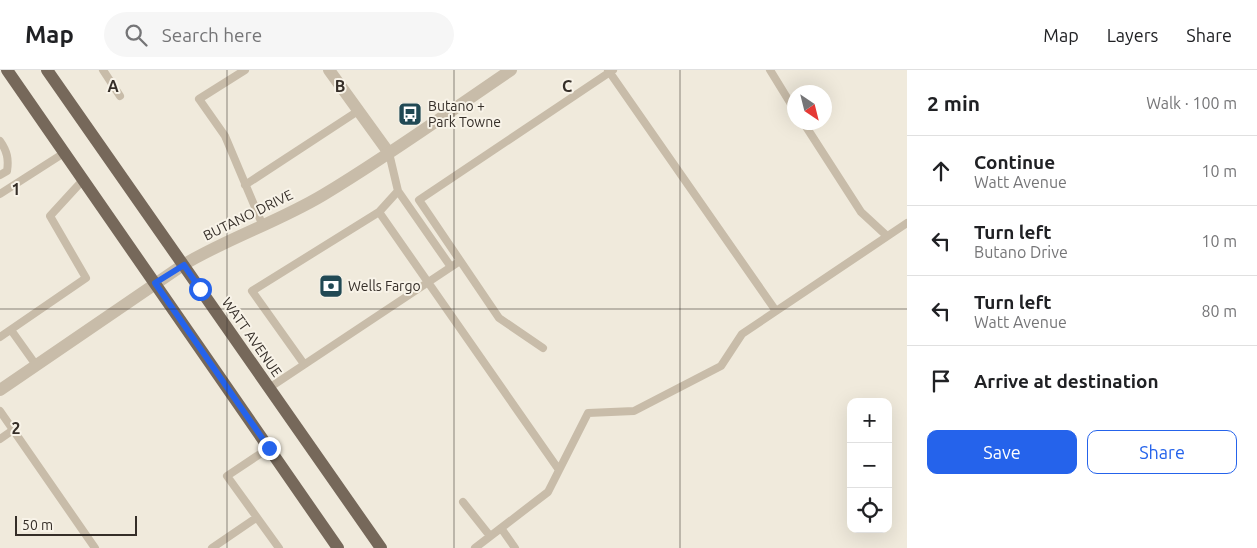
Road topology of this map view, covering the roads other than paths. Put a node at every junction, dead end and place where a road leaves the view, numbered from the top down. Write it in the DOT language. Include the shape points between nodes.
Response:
graph roads {
  1 [pos="6,70"];
  2 [pos="47,70"];
  3 [pos="103,70"];
  4 [pos="244,70"];
  5 [pos="329,70"];
  6 [pos="511,70"];
  7 [pos="770,70"];
  8 [pos="610,71"];
  9 [pos="120,96"];
  10 [pos="787,98"];
  11 [pos="358,111"];
  12 [pos="809,130"];
  13 [pos="0,141"];
  14 [pos="64,153"];
  15 [pos="388,153"];
  16 [pos="0,175"];
  17 [pos="83,180"];
  18 [pos="245,185"];
  19 [pos="398,191"];
  20 [pos="0,194"];
  21 [pos="379,212"];
  22 [pos="907,223"];
  23 [pos="263,226"];
  24 [pos="887,236"];
  25 [pos="460,260"];
  26 [pos="184,265"];
  27 [pos="451,266"];
  28 [pos="427,282"];
  29 [pos="155,283"];
  30 [pos="776,311"];
  31 [pos="11,330"];
  32 [pos="0,337"];
  33 [pos="543,348"];
  34 [pos="36,364"];
  35 [pos="304,364"];
  36 [pos="269,388"];
  37 [pos="0,390"];
  38 [pos="0,411"];
  39 [pos="13,430"];
  40 [pos="0,439"];
  41 [pos="269,448"];
  42 [pos="559,470"];
  43 [pos="463,502"];
  44 [pos="256,518"];
  45 [pos="502,528"];
  46 [pos="490,536"];
  47 [pos="95,548"];
  48 [pos="212,548"];
  49 [pos="279,548"];
  50 [pos="338,548"];
  51 [pos="381,548"];
  52 [pos="475,548"];
  53 [pos="515,548"];
  1 -- 14 [label="main road"];
  2 -- 26 [label="main road, WATT AVENUE"];
  3 -- 9 [label="lane"];
  4 -- 18 [label="lane" via="199,99 225,136"];
  5 -- 11 [label="street"];
  6 -- 15 [label="street, BUTANO DRIVE"];
  7 -- 10 [label="lane"];
  8 -- 25 [label="lane" via="419,200"];
  8 -- 30 [label="lane"];
  11 -- 15 [label="street"];
  11 -- 18 [label="lane"];
  12 -- 24 [label="lane" via="861,212"];
  13 -- 16 [label="lane" via="8,160 6,171"];
  14 -- 17 [label="main road"];
  14 -- 20 [label="lane"];
  15 -- 19 [label="lane"];
  15 -- 23 [label="street, BUTANO DRIVE" via="322,196"];
  17 -- 29 [label="main road"];
  17 -- 31 [label="lane" via="50,216 86,278"];
  18 -- 23 [label="lane"];
  19 -- 21 [label="lane"];
  19 -- 27 [label="lane"];
  21 -- 28 [label="lane"];
  21 -- 35 [label="lane" via="252,291"];
  22 -- 24 [label="lane"];
  23 -- 26 [label="street, BUTANO DRIVE"];
  24 -- 30 [label="lane"];
  25 -- 27 [label="lane"];
  25 -- 33 [label="lane" via="499,318"];
  26 -- 29 [label="street, BUTANO DRIVE"];
  26 -- 36 [label="main road, WATT AVENUE"];
  27 -- 28 [label="lane"];
  28 -- 35 [label="lane"];
  28 -- 42 [label="lane"];
  29 -- 34 [label="street, BUTANO DRIVE"];
  29 -- 41 [label="main road"];
  30 -- 42 [label="lane" via="742,334 721,366 634,411 588,413"];
  31 -- 32 [label="lane"];
  31 -- 34 [label="lane"];
  34 -- 37 [label="street, BUTANO DRIVE"];
  35 -- 36 [label="lane"];
  36 -- 51 [label="main road, WATT AVENUE"];
  38 -- 39 [label="lane"];
  39 -- 40 [label="lane"];
  39 -- 47 [label="lane"];
  41 -- 44 [label="lane" via="227,476"];
  41 -- 50 [label="main road"];
  42 -- 45 [label="lane" via="548,492"];
  43 -- 46 [label="lane"];
  44 -- 48 [label="lane"];
  44 -- 49 [label="lane"];
  45 -- 46 [label="lane"];
  45 -- 53 [label="lane"];
  46 -- 52 [label="lane"];
}
